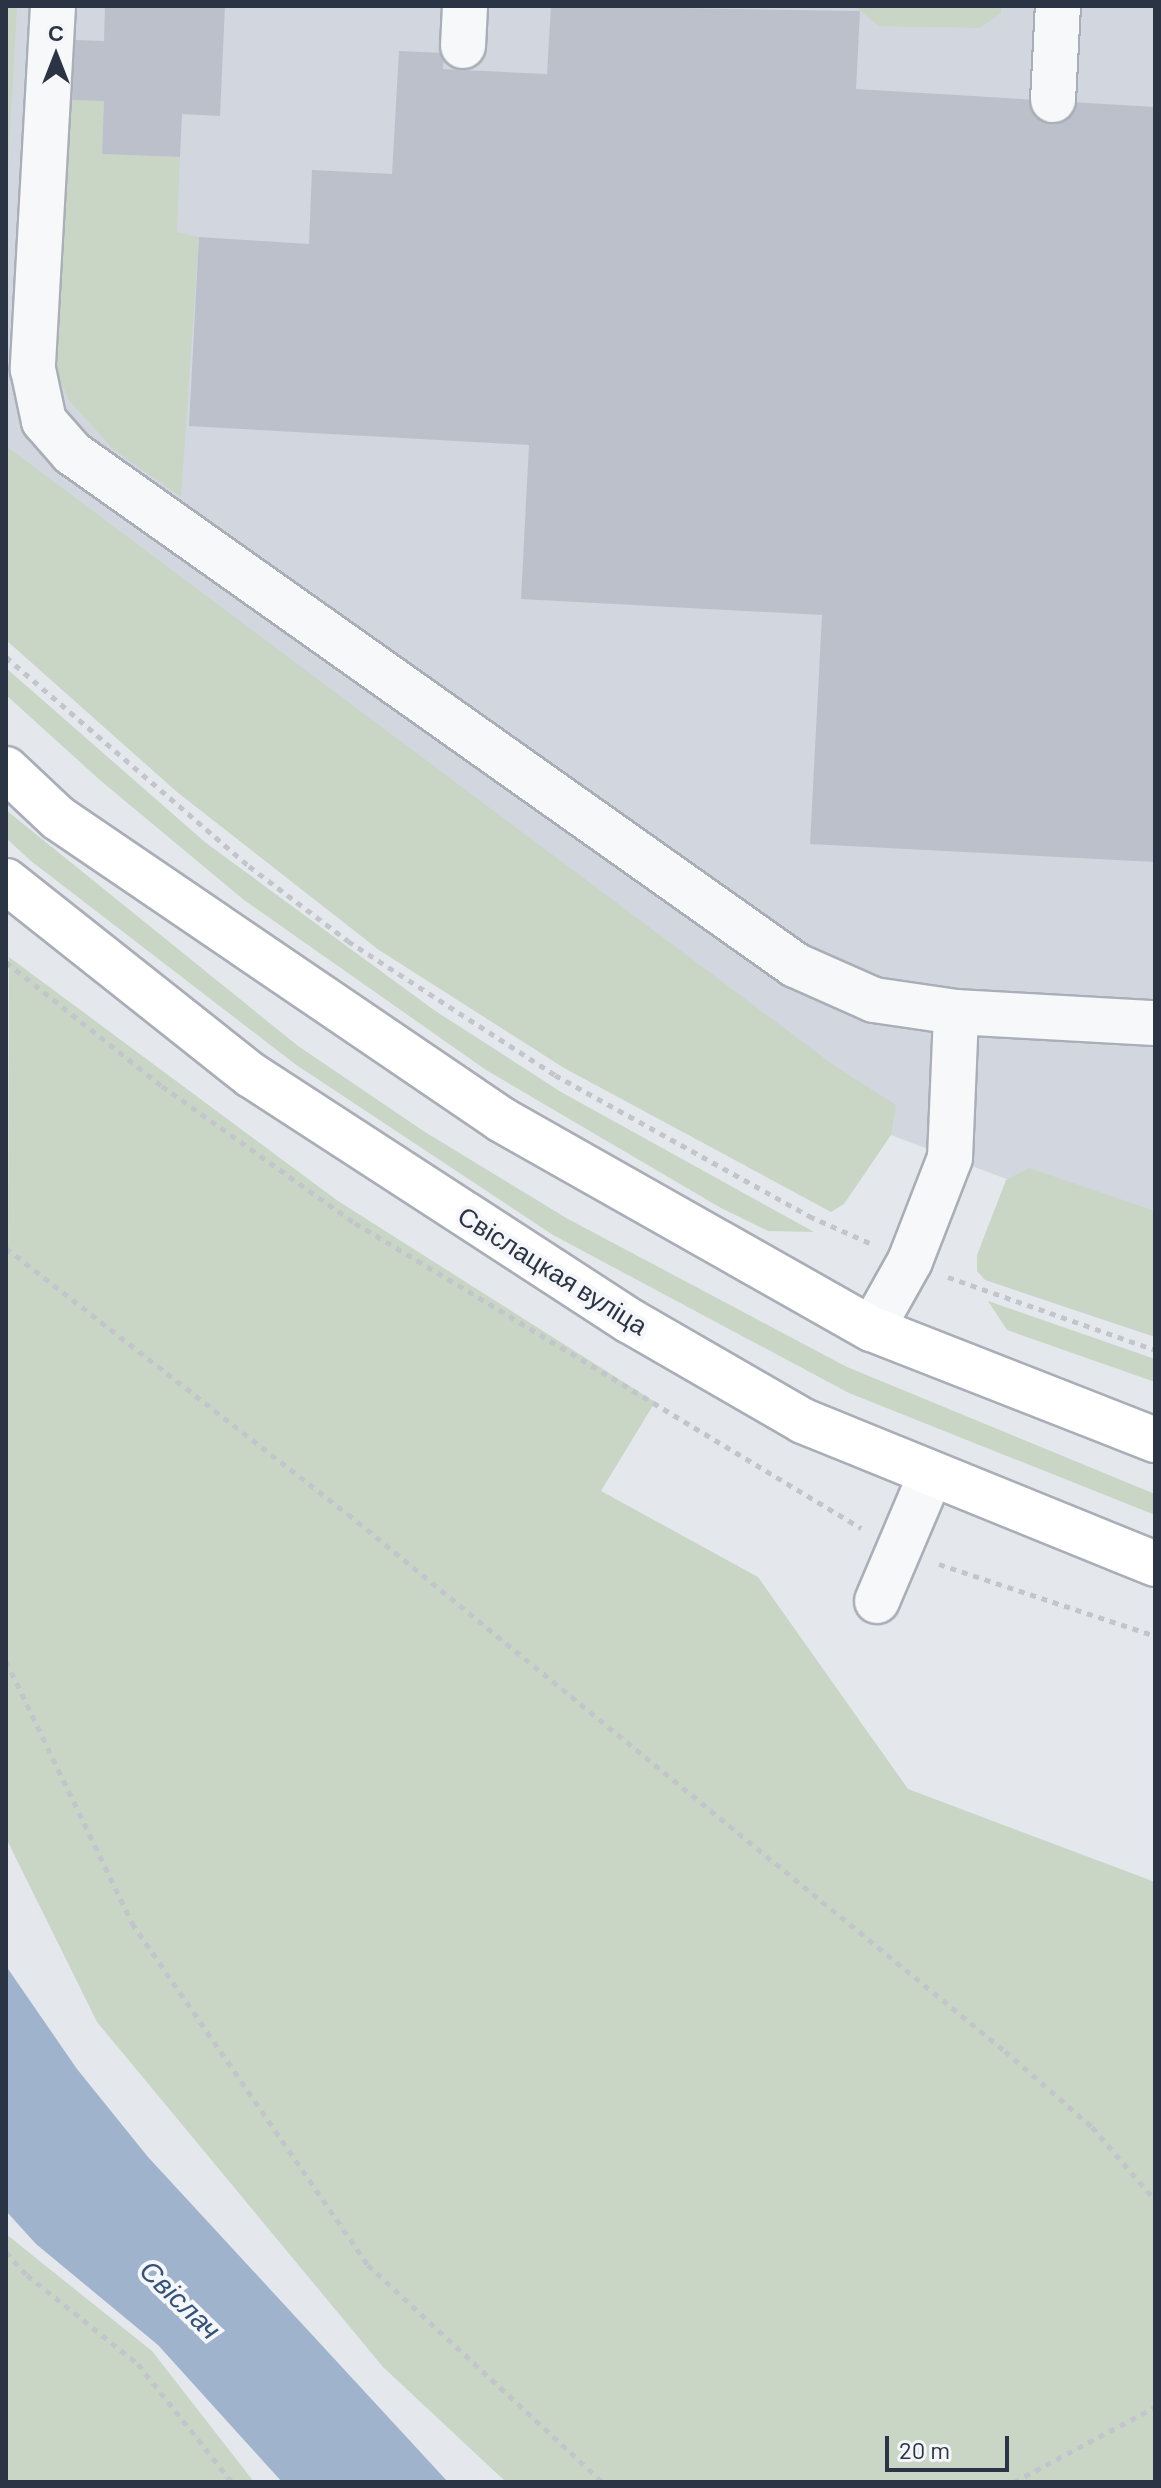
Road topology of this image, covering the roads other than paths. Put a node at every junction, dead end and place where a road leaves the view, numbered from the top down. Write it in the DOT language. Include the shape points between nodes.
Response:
graph roads {
  1 [pos="53,6"];
  2 [pos="1058,6"];
  3 [pos="1053,100"];
  4 [pos="6,769"];
  5 [pos="6,881"];
  6 [pos="956,1012"];
  7 [pos="1155,1023"];
  8 [pos="872,1329"];
  9 [pos="1155,1440"];
  10 [pos="930,1476"];
  11 [pos="1155,1564"];
  12 [pos="877,1601"];
  1 -- 6 [label="lane" via="33,369 44,421 72,453 795,965 874,1000"];
  2 -- 3 [label="lane"];
  4 -- 8 [label="main road" via="58,818 502,1120"];
  5 -- 10 [label="main road, Свіслацкая вуліца" via="251,1075 456,1209 630,1321 803,1421"];
  6 -- 7 [label="lane"];
  6 -- 8 [label="lane" via="950,1158 910,1261"];
  8 -- 9 [label="main road"];
  10 -- 11 [label="main road, Свіслацкая вуліца"];
  10 -- 12 [label="lane"];
}
